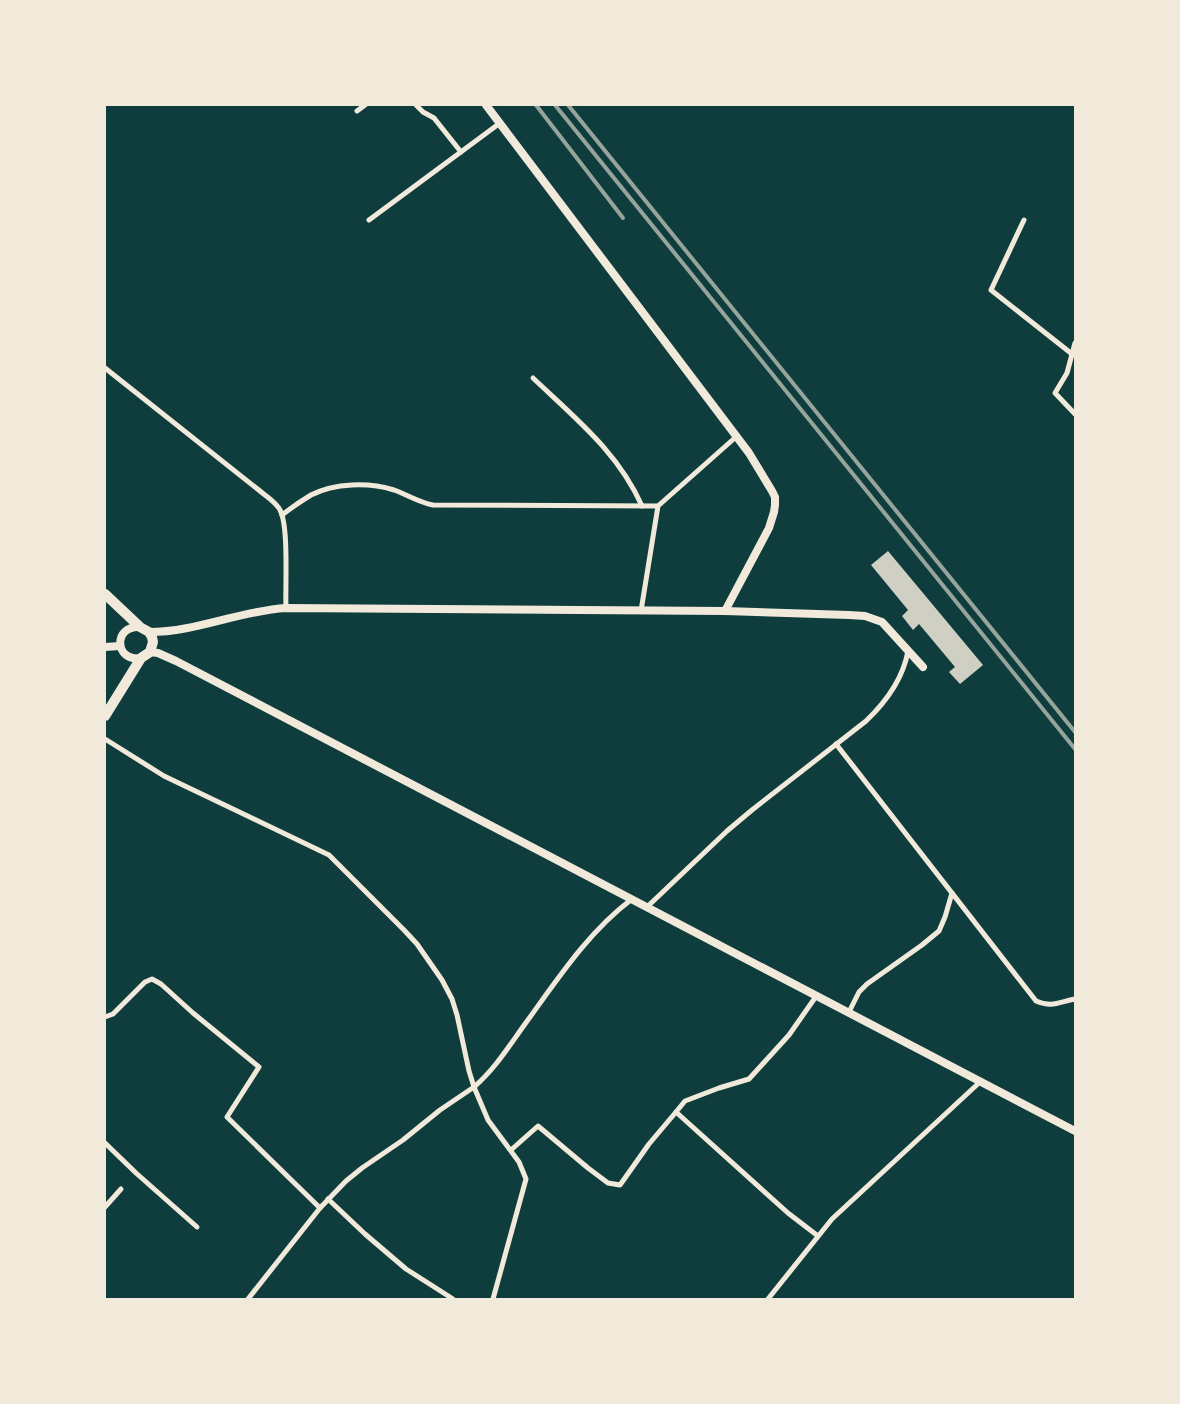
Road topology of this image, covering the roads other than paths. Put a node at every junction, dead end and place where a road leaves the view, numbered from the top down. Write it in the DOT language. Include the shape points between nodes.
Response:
graph roads {
  1 [pos="365,105"];
  2 [pos="416,105"];
  3 [pos="486,105"];
  4 [pos="357,111"];
  5 [pos="500,123"];
  6 [pos="461,152"];
  7 [pos="369,220"];
  8 [pos="1024,220"];
  9 [pos="1075,343"];
  10 [pos="1072,354"];
  11 [pos="105,368"];
  12 [pos="533,378"];
  13 [pos="1075,414"];
  14 [pos="737,436"];
  15 [pos="642,506"];
  16 [pos="658,506"];
  17 [pos="282,515"];
  18 [pos="105,594"];
  19 [pos="286,608"];
  20 [pos="641,611"];
  21 [pos="724,612"];
  22 [pos="144,629"];
  23 [pos="120,646"];
  24 [pos="105,647"];
  25 [pos="908,650"];
  26 [pos="146,655"];
  27 [pos="923,667"];
  28 [pos="105,716"];
  29 [pos="105,739"];
  30 [pos="836,744"];
  31 [pos="952,893"];
  32 [pos="632,899"];
  33 [pos="647,907"];
  34 [pos="817,995"];
  35 [pos="1075,999"];
  36 [pos="848,1012"];
  37 [pos="105,1017"];
  38 [pos="981,1081"];
  39 [pos="474,1087"];
  40 [pos="676,1112"];
  41 [pos="1075,1131"];
  42 [pos="105,1143"];
  43 [pos="511,1150"];
  44 [pos="121,1189"];
  45 [pos="328,1200"];
  46 [pos="105,1207"];
  47 [pos="320,1208"];
  48 [pos="197,1227"];
  49 [pos="818,1236"];
  50 [pos="248,1299"];
  51 [pos="454,1299"];
  52 [pos="494,1299"];
  53 [pos="768,1299"];
  1 -- 4 [label="street"];
  2 -- 6 [label="street" via="434,118"];
  3 -- 5 [label="street"];
  5 -- 6 [label="street"];
  5 -- 14 [label="street"];
  6 -- 7 [label="street"];
  8 -- 10 [label="street" via="991,290"];
  9 -- 10 [label="street"];
  10 -- 13 [label="street" via="1067,373 1055,393"];
  11 -- 17 [label="street" via="272,500"];
  12 -- 15 [label="street" via="597,438 622,470"];
  14 -- 16 [label="street"];
  14 -- 21 [label="street" via="769,483 775,505 769,528"];
  15 -- 16 [label="street"];
  15 -- 17 [label="street" via="433,505 389,489 353,485 311,495"];
  16 -- 20 [label="street"];
  17 -- 19 [label="street"];
  18 -- 22 [label="highway"];
  19 -- 20 [label="street"];
  19 -- 22 [label="street" via="181,629"];
  20 -- 21 [label="street"];
  21 -- 25 [label="street" via="865,616 882,622"];
  22 -- 23 [label="street" via="129,628"];
  22 -- 26 [label="highway" via="153,642"];
  23 -- 24 [label="street"];
  23 -- 26 [label="street" via="131,658"];
  25 -- 27 [label="street"];
  25 -- 30 [label="street" via="898,681 881,707"];
  26 -- 28 [label="highway"];
  26 -- 32 [label="street" via="158,652 176,660"];
  29 -- 39 [label="street" via="164,776 329,855 411,937 442,980 457,1015"];
  30 -- 31 [label="street"];
  30 -- 33 [label="street" via="727,831"];
  31 -- 35 [label="street" via="1036,1000 1055,1004"];
  31 -- 36 [label="street" via="939,931 859,992"];
  32 -- 33 [label="street"];
  32 -- 39 [label="street" via="596,931 497,1063"];
  33 -- 34 [label="street"];
  34 -- 36 [label="street"];
  34 -- 40 [label="street" via="789,1035 749,1079 690,1099"];
  36 -- 38 [label="street"];
  37 -- 47 [label="street" via="113,1014 152,979 259,1067 227,1117"];
  38 -- 41 [label="street"];
  38 -- 49 [label="street" via="832,1219"];
  39 -- 43 [label="street" via="488,1120"];
  39 -- 45 [label="street" via="362,1168"];
  40 -- 43 [label="street" via="620,1185 608,1183 538,1126"];
  40 -- 49 [label="street"];
  42 -- 48 [label="street"];
  43 -- 52 [label="street" via="526,1179"];
  44 -- 46 [label="street"];
  45 -- 47 [label="street"];
  45 -- 51 [label="street" via="399,1264"];
  47 -- 50 [label="street"];
  49 -- 53 [label="street"];
}
